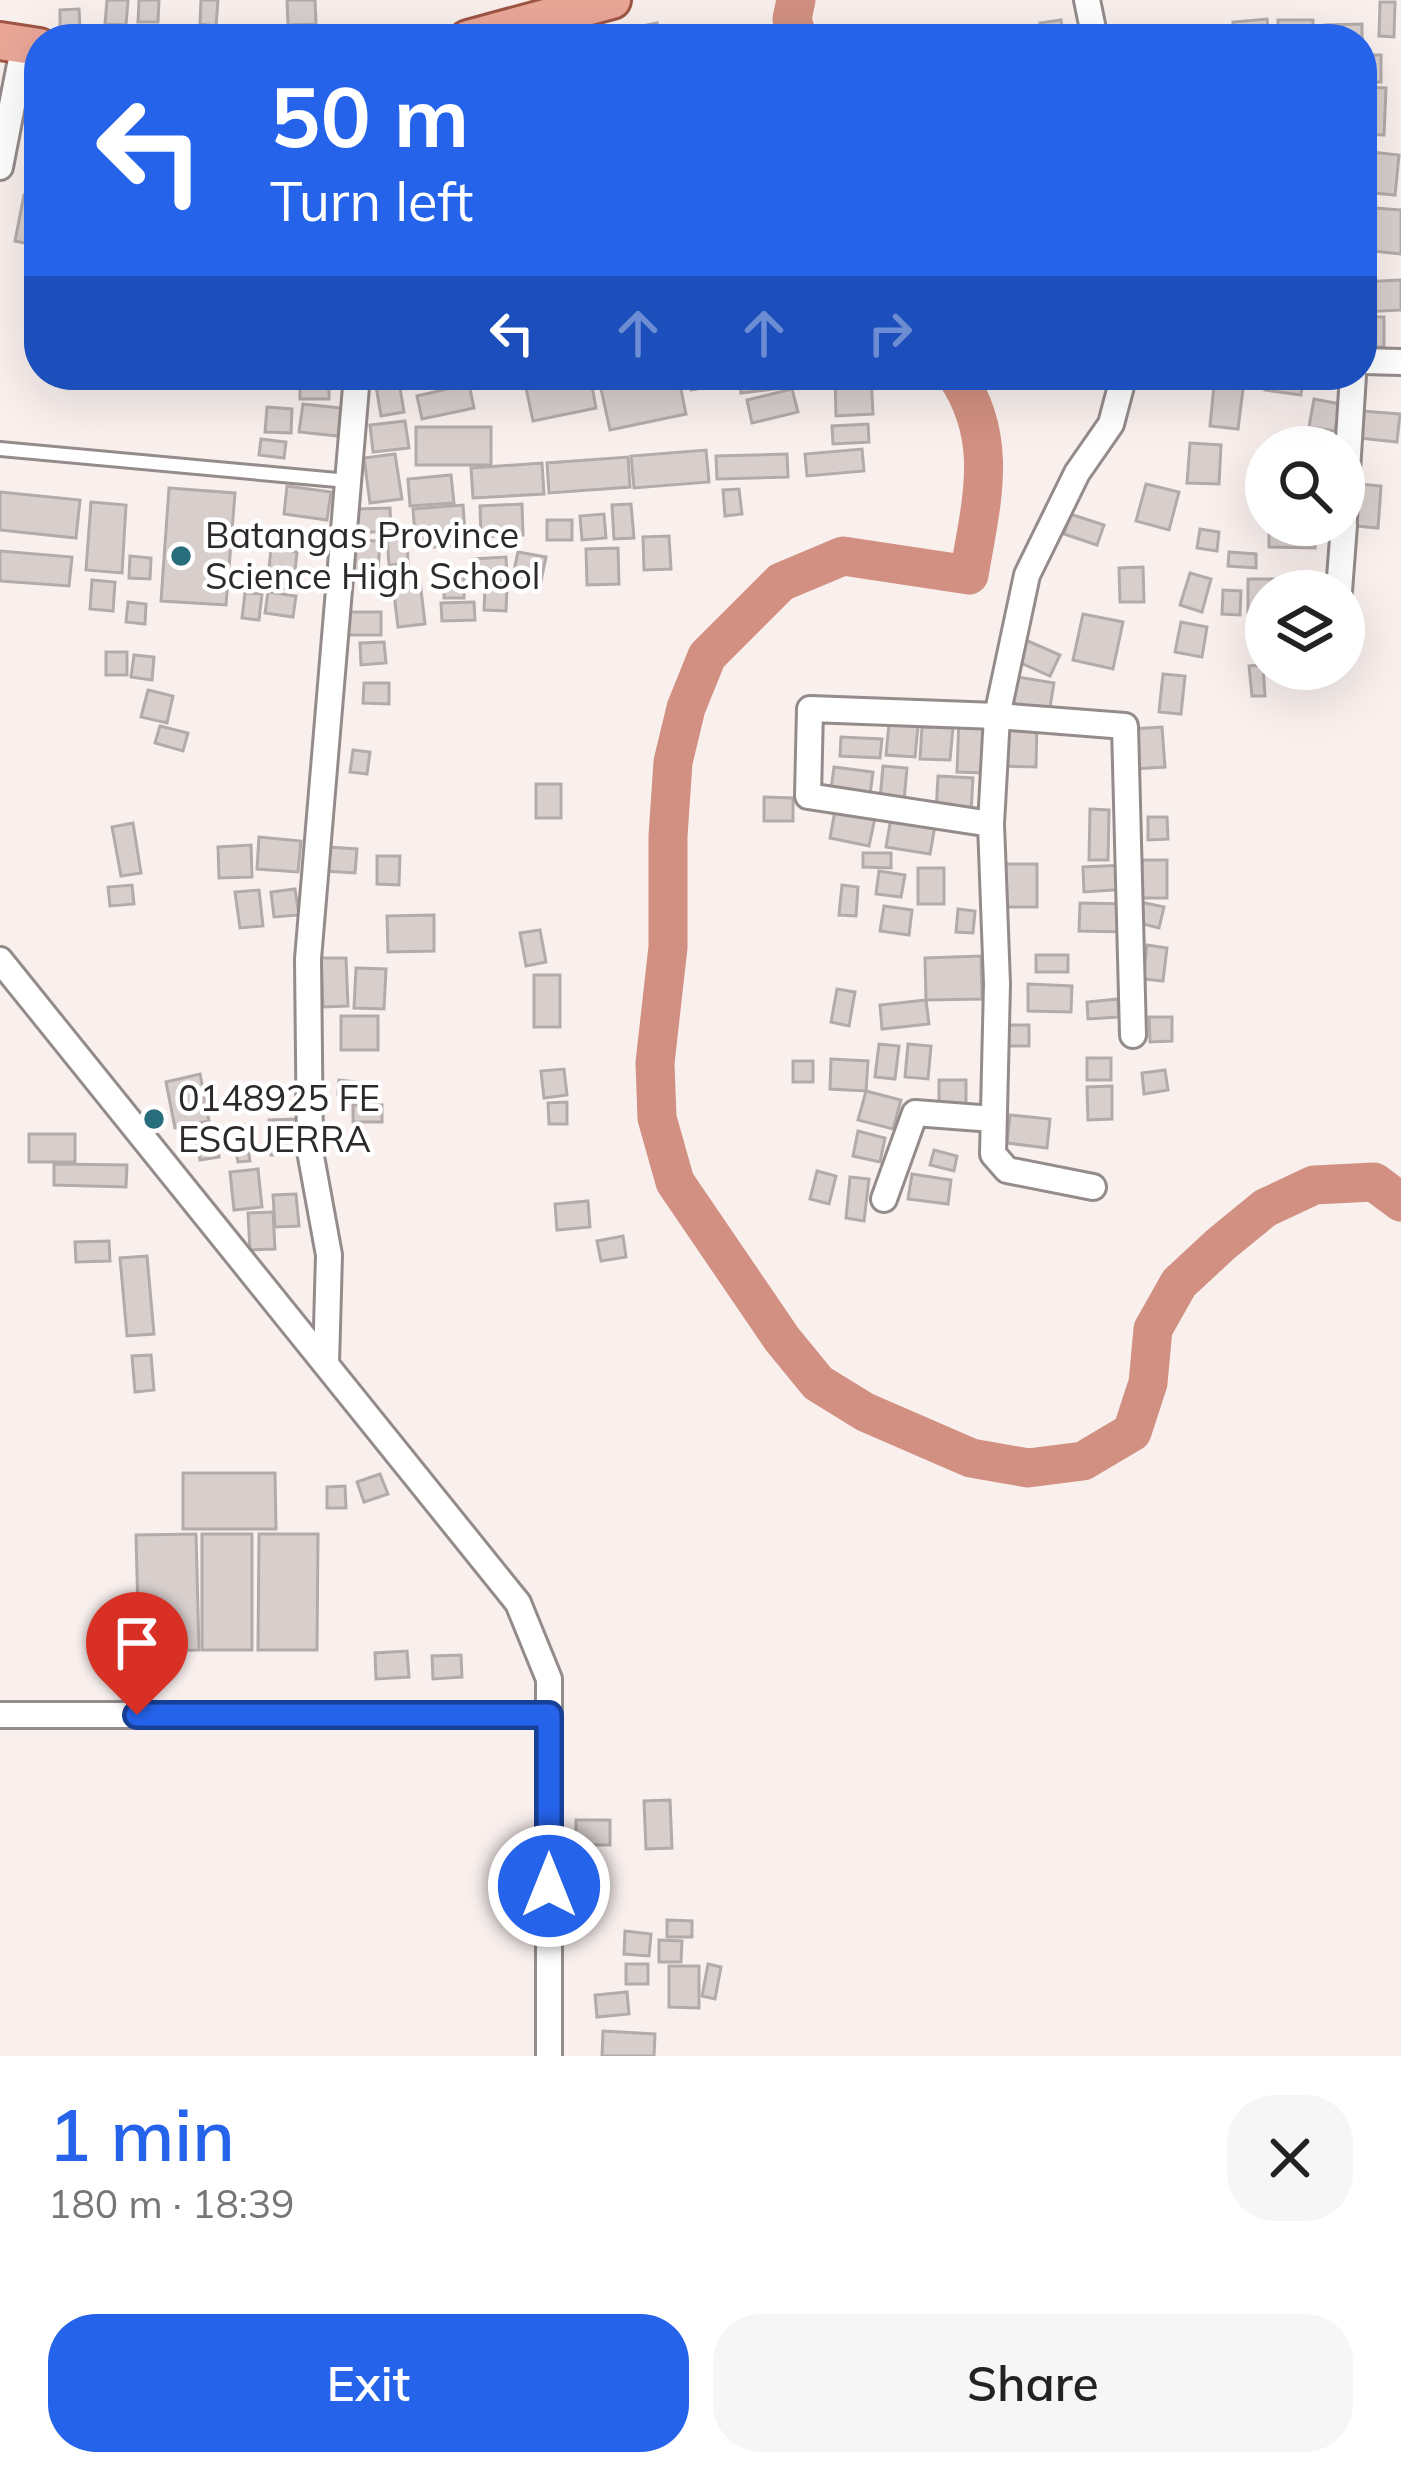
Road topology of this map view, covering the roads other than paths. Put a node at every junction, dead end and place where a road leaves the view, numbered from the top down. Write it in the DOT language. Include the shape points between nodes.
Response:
graph roads {
  1 [pos="612,0"];
  2 [pos="523,24"];
  3 [pos="21,44"];
  4 [pos="0,167"];
  5 [pos="356,390"];
  6 [pos="1120,390"];
  7 [pos="1352,390"];
  8 [pos="1350,426"];
  9 [pos="0,449"];
  10 [pos="348,482"];
  11 [pos="997,716"];
  12 [pos="991,824"];
  13 [pos="0,960"];
  14 [pos="1133,1035"];
  15 [pos="994,1119"];
  16 [pos="1093,1187"];
  17 [pos="884,1199"];
  18 [pos="326,1364"];
  19 [pos="0,1715"];
  20 [pos="549,1715"];
  21 [pos="549,2056"];
  1 -- 2 [label="main road"];
  3 -- 4 [label="street"];
  5 -- 10 [label="street"];
  6 -- 11 [label="street" via="1111,424 1077,472 1027,575"];
  7 -- 8 [label="street"];
  9 -- 10 [label="lane"];
  10 -- 18 [label="street" via="308,959 310,1151 329,1255"];
  11 -- 12 [label="street"];
  11 -- 12 [label="street" via="810,710 808,796"];
  11 -- 14 [label="street" via="1125,726"];
  12 -- 15 [label="street"];
  13 -- 18 [label="street"];
  15 -- 16 [label="street" via="993,1154 1007,1170"];
  15 -- 17 [label="street" via="915,1113"];
  18 -- 20 [label="street" via="518,1603 549,1679"];
  19 -- 20 [label="street"];
  20 -- 21 [label="street"];
}
